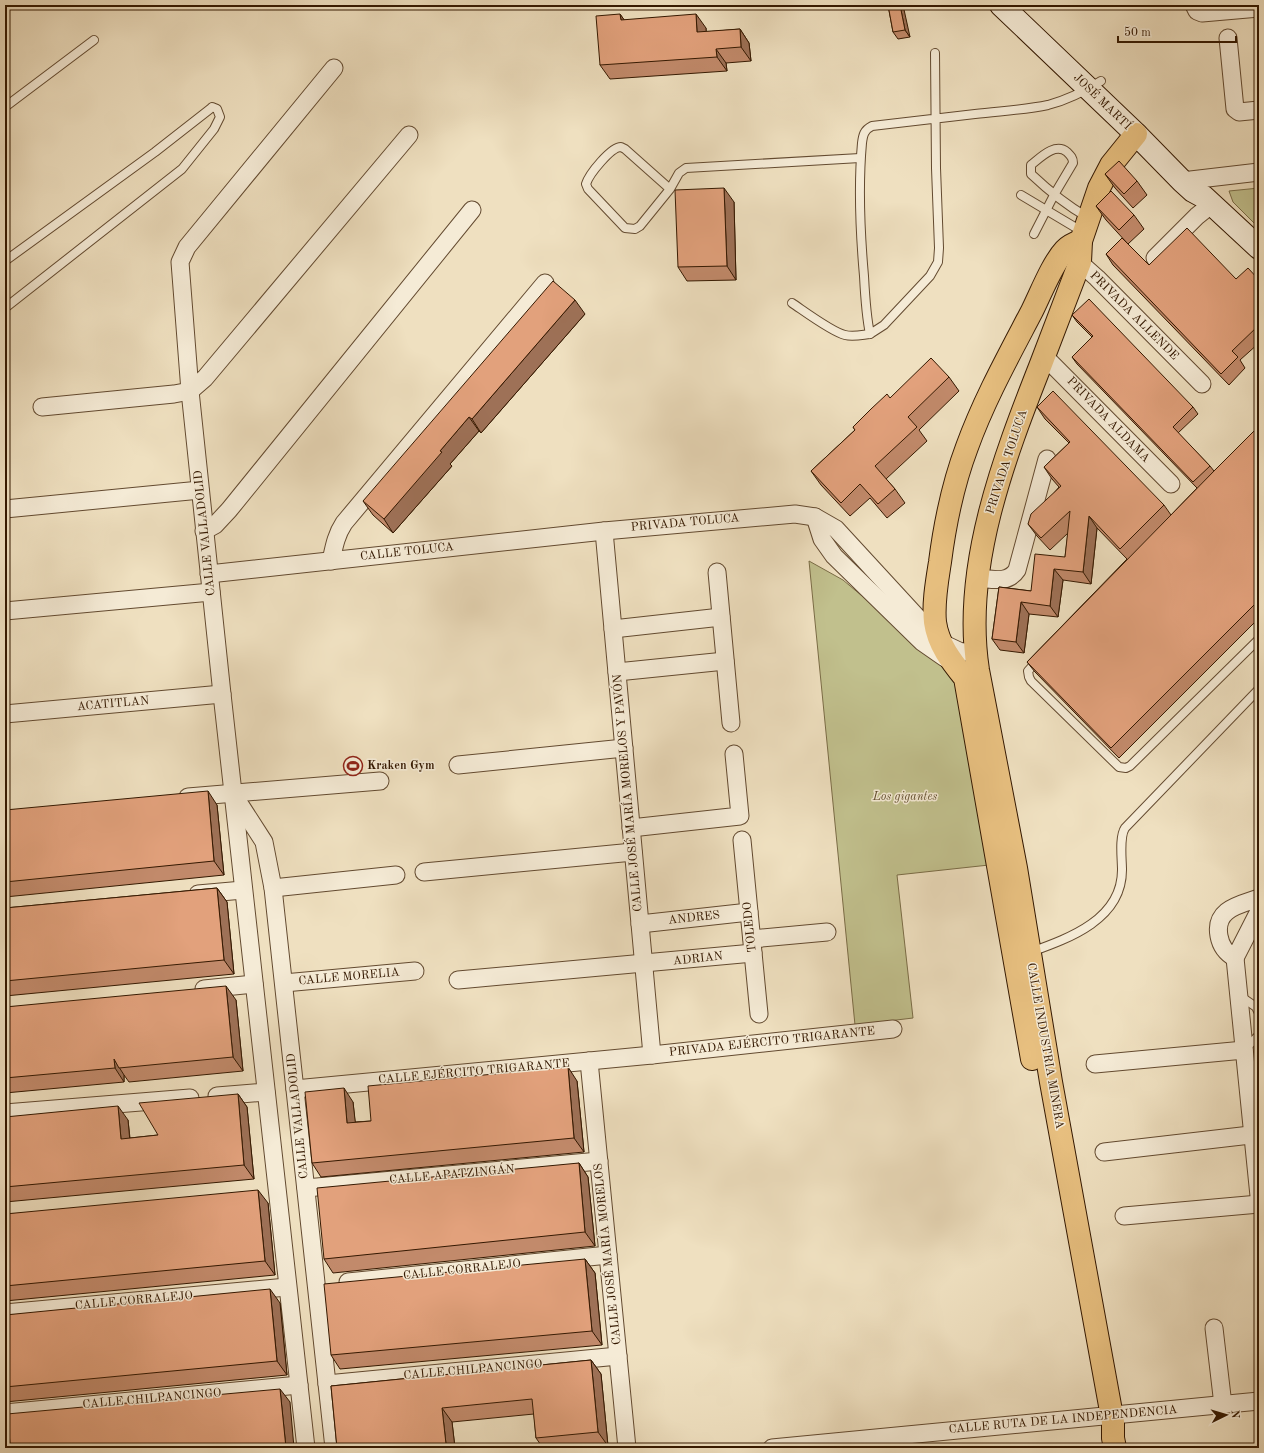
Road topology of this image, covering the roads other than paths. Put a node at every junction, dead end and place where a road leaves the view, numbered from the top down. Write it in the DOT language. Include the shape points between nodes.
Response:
graph roads {
  1 [pos="1001,5"];
  2 [pos="1023,5"];
  3 [pos="1194,5"];
  4 [pos="1259,8"];
  5 [pos="1228,38"];
  6 [pos="94,40"];
  7 [pos="935,53"];
  8 [pos="334,68"];
  9 [pos="1095,85"];
  10 [pos="5,107"];
  11 [pos="1259,110"];
  12 [pos="936,118"];
  13 [pos="1136,134"];
  14 [pos="409,135"];
  15 [pos="860,158"];
  16 [pos="1259,172"];
  17 [pos="670,189"];
  18 [pos="1199,190"];
  19 [pos="1021,195"];
  20 [pos="1054,195"];
  21 [pos="472,210"];
  22 [pos="1046,210"];
  23 [pos="1034,234"];
  24 [pos="1080,240"];
  25 [pos="1259,248"];
  26 [pos="1154,258"];
  27 [pos="5,261"];
  28 [pos="545,283"];
  29 [pos="792,303"];
  30 [pos="5,308"];
  31 [pos="870,334"];
  32 [pos="1044,356"];
  33 [pos="1202,384"];
  34 [pos="190,391"];
  35 [pos="42,408"];
  36 [pos="1047,459"];
  37 [pos="1171,484"];
  38 [pos="200,490"];
  39 [pos="5,509"];
  40 [pos="814,517"];
  41 [pos="204,531"];
  42 [pos="604,531"];
  43 [pos="331,561"];
  44 [pos="717,572"];
  45 [pos="209,574"];
  46 [pos="978,578"];
  47 [pos="211,592"];
  48 [pos="5,611"];
  49 [pos="721,617"];
  50 [pos="613,629"];
  51 [pos="1259,639"];
  52 [pos="940,642"];
  53 [pos="1047,652"];
  54 [pos="725,661"];
  55 [pos="977,662"];
  56 [pos="953,664"];
  57 [pos="617,672"];
  58 [pos="1259,689"];
  59 [pos="222,694"];
  60 [pos="5,714"];
  61 [pos="731,723"];
  62 [pos="624,748"];
  63 [pos="734,754"];
  64 [pos="458,765"];
  65 [pos="380,781"];
  66 [pos="233,793"];
  67 [pos="170,799"];
  68 [pos="631,828"];
  69 [pos="742,840"];
  70 [pos="633,852"];
  71 [pos="424,872"];
  72 [pos="396,875"];
  73 [pos="273,888"];
  74 [pos="244,890"];
  75 [pos="180,896"];
  76 [pos="1259,898"];
  77 [pos="1259,911"];
  78 [pos="749,912"];
  79 [pos="640,924"];
  80 [pos="827,932"];
  81 [pos="752,946"];
  82 [pos="1030,952"];
  83 [pos="1235,958"];
  84 [pos="643,964"];
  85 [pos="415,971"];
  86 [pos="458,980"];
  87 [pos="284,983"];
  88 [pos="254,984"];
  89 [pos="192,990"];
  90 [pos="1238,994"];
  91 [pos="1259,1012"];
  92 [pos="759,1014"];
  93 [pos="893,1029"];
  94 [pos="1259,1035"];
  95 [pos="1244,1050"];
  96 [pos="652,1055"];
  97 [pos="589,1061"];
  98 [pos="1095,1064"];
  99 [pos="295,1089"];
  100 [pos="266,1092"];
  101 [pos="5,1113"];
  102 [pos="1256,1135"];
  103 [pos="1104,1152"];
  104 [pos="599,1161"];
  105 [pos="306,1188"];
  106 [pos="1259,1196"];
  107 [pos="1259,1204"];
  108 [pos="1124,1216"];
  109 [pos="608,1255"];
  110 [pos="316,1285"];
  111 [pos="287,1287"];
  112 [pos="5,1313"];
  113 [pos="1214,1328"];
  114 [pos="618,1356"];
  115 [pos="327,1384"];
  116 [pos="299,1385"];
  117 [pos="1259,1401"];
  118 [pos="1223,1405"];
  119 [pos="5,1413"];
  120 [pos="1106,1417"];
  121 [pos="1114,1443"];
  122 [pos="306,1448"];
  123 [pos="334,1448"];
  124 [pos="627,1448"];
  125 [pos="772,1448"];
  1 -- 9 [label="main road, JOSÉ MARTÍ"];
  2 -- 9 [label="main road, JOSÉ MARTÍ"];
  3 -- 4 [label="street" via="1197,11 1202,13"];
  5 -- 11 [label="street" via="1235,110"];
  6 -- 10 [label="lane"];
  7 -- 12 [label="lane"];
  8 -- 34 [label="street, CALLE VALLADOLID" via="187,246 179,272"];
  9 -- 12 [label="lane" via="1048,105"];
  9 -- 13 [label="main road, JOSÉ MARTÍ"];
  9 -- 18 [label="main road, JOSÉ MARTÍ"];
  12 -- 15 [label="lane" via="867,128 863,134"];
  12 -- 31 [label="lane" via="938,262 930,276 884,325"];
  13 -- 18 [label="main road, JOSÉ MARTÍ"];
  13 -- 24 [label="main road, PRIVADA TOLUCA" via="1105,176 1093,201"];
  14 -- 34 [label="street" via="206,378"];
  15 -- 17 [label="lane" via="686,168 679,173"];
  15 -- 31 [label="lane" via="862,251"];
  16 -- 18 [label="street"];
  17 -- 17 [label="lane" via="640,226 631,229 625,228 586,184 591,172 615,149 621,147"];
  18 -- 25 [label="main road, JOSÉ MARTÍ"];
  18 -- 26 [label="street" via="1197,216"];
  19 -- 22 [label="lane"];
  20 -- 20 [label="lane" via="1073,163 1071,157 1060,148 1030,168 1031,174"];
  20 -- 22 [label="lane"];
  20 -- 24 [label="lane" via="1072,209"];
  21 -- 41 [label="street" via="229,510 215,525"];
  22 -- 23 [label="lane"];
  22 -- 24 [label="lane"];
  24 -- 32 [label="main road, PRIVADA TOLUCA"];
  24 -- 33 [label="street, PRIVADA ALLENDE"];
  24 -- 52 [label="main road, PRIVADA TOLUCA" via="1051,273 986,402 967,447 944,532 936,591 935,622"];
  27 -- 30 [label="lane" via="155,152 210,108 218,109 220,117 214,129 182,169"];
  28 -- 43 [label="street" via="344,523 339,530"];
  29 -- 31 [label="lane" via="844,335"];
  32 -- 37 [label="street, PRIVADA ALDAMA"];
  32 -- 46 [label="main road, PRIVADA TOLUCA" via="1004,465 988,525"];
  34 -- 35 [label="street"];
  34 -- 38 [label="street, CALLE VALLADOLID"];
  36 -- 46 [label="street" via="1017,570 1005,580"];
  38 -- 39 [label="street"];
  38 -- 41 [label="street, CALLE VALLADOLID"];
  40 -- 42 [label="street, PRIVADA TOLUCA" via="782,514"];
  40 -- 52 [label="street, PRIVADA TOLUCA" via="836,529"];
  40 -- 56 [label="street" via="822,539 834,556 922,642"];
  41 -- 45 [label="street, CALLE VALLADOLID"];
  42 -- 43 [label="street, CALLE TOLUCA"];
  42 -- 50 [label="street, CALLE JOSÉ MARÍA MORELOS Y PAVÓN"];
  43 -- 45 [label="street, CALLE TOLUCA"];
  44 -- 49 [label="street"];
  45 -- 47 [label="street, CALLE VALLADOLID"];
  46 -- 55 [label="main road, PRIVADA TOLUCA" via="975,618"];
  47 -- 48 [label="street"];
  47 -- 59 [label="street, CALLE VALLADOLID"];
  49 -- 50 [label="street"];
  49 -- 54 [label="street"];
  50 -- 57 [label="street, CALLE JOSÉ MARÍA MORELOS Y PAVÓN"];
  51 -- 53 [label="lane" via="1126,768 1119,767 1029,677 1028,671"];
  52 -- 55 [label="street, PRIVADA TOLUCA"];
  52 -- 56 [label="main road, PRIVADA TOLUCA"];
  54 -- 57 [label="street"];
  54 -- 61 [label="street"];
  55 -- 56 [label="street" via="969,670"];
  55 -- 82 [label="main road, CALLE INDUSTRIA MINERA"];
  56 -- 120 [label="main road, CALLE INDUSTRIA MINERA" via="965,678 1047,1144 1093,1386"];
  57 -- 62 [label="street, CALLE JOSÉ MARÍA MORELOS Y PAVÓN"];
  58 -- 82 [label="lane" via="1125,828 1122,836 1120,886 1108,909 1099,919 1073,935"];
  59 -- 60 [label="street, ACATITLAN"];
  59 -- 66 [label="street, CALLE VALLADOLID"];
  62 -- 64 [label="street"];
  62 -- 68 [label="street, CALLE JOSÉ MARÍA MORELOS Y PAVÓN"];
  63 -- 68 [label="street" via="740,816"];
  65 -- 66 [label="street"];
  66 -- 67 [label="street"];
  66 -- 73 [label="street, CALLE VALLADOLID" via="264,842"];
  66 -- 74 [label="street, CALLE VALLADOLID"];
  68 -- 70 [label="street, CALLE JOSÉ MARÍA MORELOS Y PAVÓN"];
  69 -- 78 [label="street, TOLEDO"];
  70 -- 71 [label="street"];
  70 -- 79 [label="street, CALLE JOSÉ MARÍA MORELOS Y PAVÓN"];
  72 -- 73 [label="street"];
  73 -- 87 [label="street, CALLE VALLADOLID"];
  74 -- 75 [label="street"];
  74 -- 88 [label="street, CALLE VALLADOLID"];
  76 -- 83 [label="street" via="1232,908 1220,919 1220,942 1224,950"];
  77 -- 83 [label="street"];
  78 -- 79 [label="street, ANDRES"];
  78 -- 81 [label="street, TOLEDO"];
  79 -- 84 [label="street, CALLE JOSÉ MARÍA MORELOS Y PAVÓN"];
  80 -- 81 [label="street, ADRIAN"];
  81 -- 84 [label="street, ADRIAN"];
  81 -- 92 [label="street, TOLEDO"];
  82 -- 120 [label="main road, CALLE INDUSTRIA MINERA"];
  83 -- 90 [label="street"];
  84 -- 86 [label="street, ADRIAN"];
  84 -- 96 [label="street, CALLE JOSÉ MARÍA MORELOS Y PAVÓN"];
  85 -- 87 [label="street, CALLE MORELIA"];
  87 -- 99 [label="street, CALLE VALLADOLID"];
  88 -- 89 [label="street"];
  88 -- 100 [label="street, CALLE VALLADOLID"];
  90 -- 91 [label="lane"];
  90 -- 95 [label="street"];
  93 -- 96 [label="street, PRIVADA EJÉRCITO TRIGARANTE"];
  94 -- 95 [label="lane"];
  95 -- 98 [label="street"];
  95 -- 102 [label="street"];
  96 -- 97 [label="street, CALLE EJÉRCITO TRIGARANTE"];
  97 -- 99 [label="street, CALLE EJÉRCITO TRIGARANTE"];
  97 -- 104 [label="street, CALLE JOSÉ MARÍA MORELOS"];
  99 -- 105 [label="street, CALLE VALLADOLID"];
  100 -- 101 [label="street"];
  100 -- 111 [label="street, CALLE VALLADOLID" via="269,1192"];
  102 -- 103 [label="street"];
  102 -- 106 [label="street"];
  104 -- 105 [label="street, CALLE APATZINGÁN"];
  104 -- 109 [label="street, CALLE JOSÉ MARÍA MORELOS"];
  105 -- 110 [label="street, CALLE VALLADOLID"];
  107 -- 108 [label="street"];
  109 -- 110 [label="street, CALLE CORRALEJO"];
  109 -- 114 [label="street, CALLE JOSÉ MARÍA MORELOS"];
  110 -- 115 [label="street, CALLE VALLADOLID"];
  111 -- 112 [label="street, CALLE CORRALEJO"];
  111 -- 116 [label="street, CALLE VALLADOLID"];
  113 -- 118 [label="street"];
  114 -- 115 [label="street, CALLE CHILPANCINGO"];
  114 -- 124 [label="street, CALLE JOSÉ MARÍA MORELOS"];
  115 -- 123 [label="street, CALLE VALLADOLID"];
  116 -- 119 [label="street, CALLE CHILPANCINGO"];
  116 -- 122 [label="street, CALLE VALLADOLID"];
  117 -- 118 [label="street, CALLE RUTA DE LA INDEPENDENCIA"];
  118 -- 120 [label="street, CALLE RUTA DE LA INDEPENDENCIA"];
  120 -- 121 [label="main road, CALLE INDUSTRIA MINERA" via="1106,1428"];
  120 -- 125 [label="street, CALLE RUTA DE LA INDEPENDENCIA"];
}
